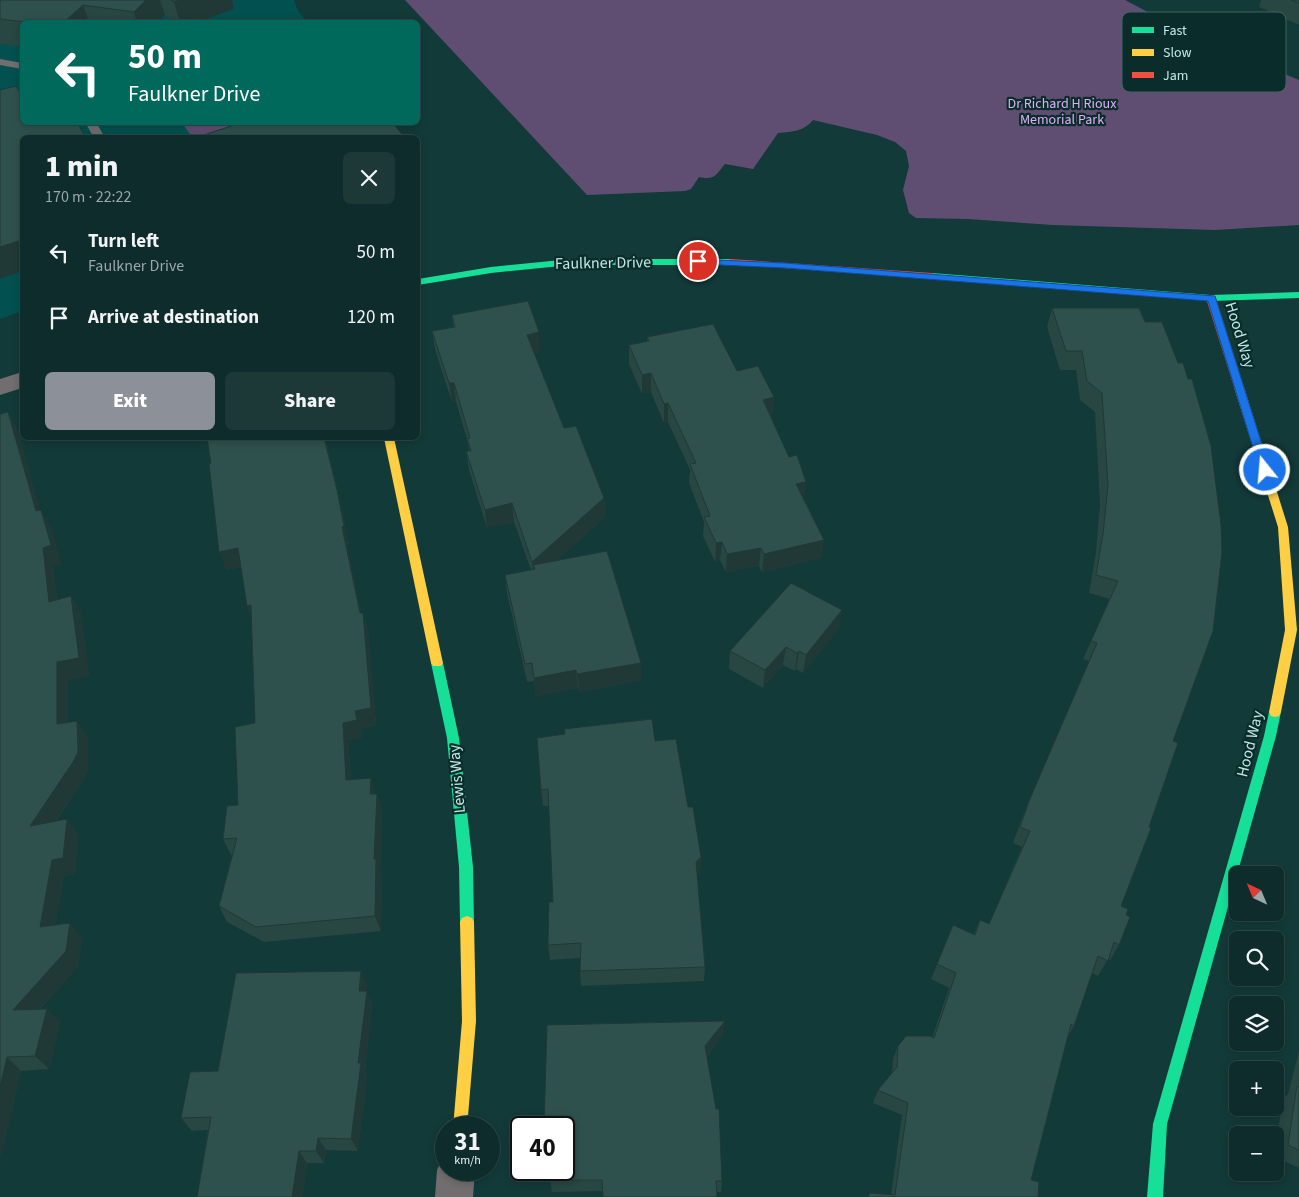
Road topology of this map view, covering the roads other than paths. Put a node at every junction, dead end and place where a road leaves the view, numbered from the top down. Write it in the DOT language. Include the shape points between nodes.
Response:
graph roads {
  1 [pos="0,62"];
  2 [pos="20,66"];
  3 [pos="420,282"];
  4 [pos="1299,295"];
  5 [pos="1211,298"];
  6 [pos="20,381"];
  7 [pos="0,387"];
  8 [pos="389,440"];
  9 [pos="1291,528"];
  10 [pos="461,1116"];
  11 [pos="455,1181"];
  12 [pos="454,1197"];
  13 [pos="1155,1197"];
  1 -- 2 [label="lane"];
  3 -- 5 [label="street, Faulkner Drive" via="571,262 698,261"];
  4 -- 5 [label="street, Faulkner Drive"];
  5 -- 9 [label="street, Hood Way"];
  6 -- 7 [label="street"];
  8 -- 10 [label="street, Lewis Way" via="453,738 466,867 469,1022"];
  9 -- 13 [label="street, Hood Way" via="1291,630 1270,736 1160,1124"];
  11 -- 12 [label="street"];
}
